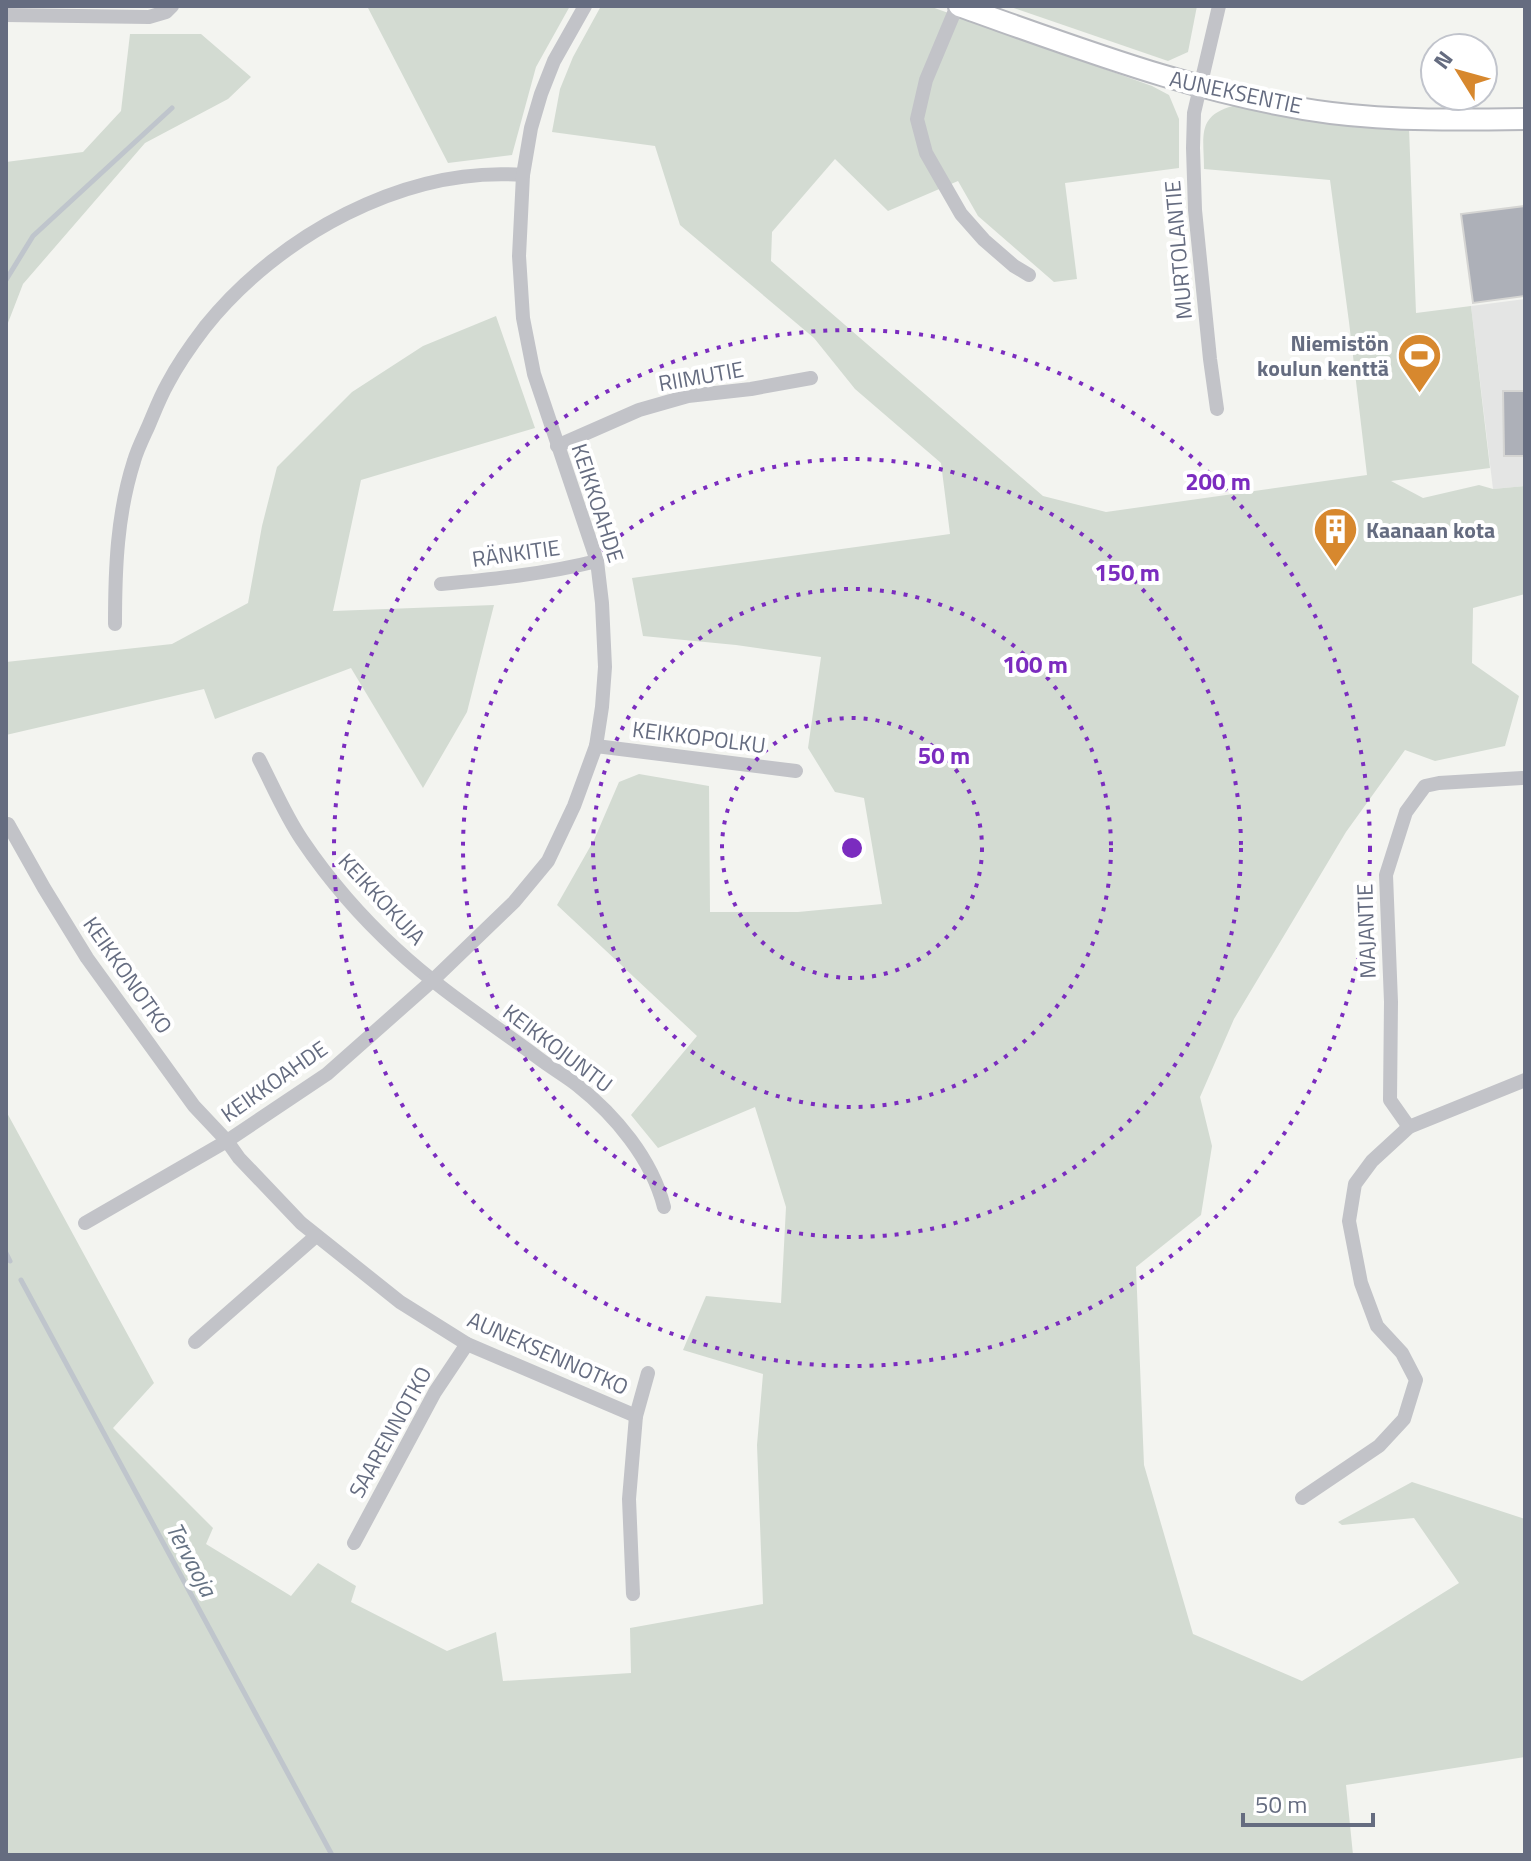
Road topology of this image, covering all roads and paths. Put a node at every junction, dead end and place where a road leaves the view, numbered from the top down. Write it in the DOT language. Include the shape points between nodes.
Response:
graph roads {
  1 [pos="172,6"];
  2 [pos="585,6"];
  3 [pos="958,6"];
  4 [pos="1219,6"];
  5 [pos="6,15"];
  6 [pos="1201,87"];
  7 [pos="1525,119"];
  8 [pos="523,175"];
  9 [pos="1029,275"];
  10 [pos="811,378"];
  11 [pos="1217,409"];
  12 [pos="557,446"];
  13 [pos="597,561"];
  14 [pos="441,584"];
  15 [pos="115,624"];
  16 [pos="596,746"];
  17 [pos="259,759"];
  18 [pos="796,771"];
  19 [pos="1522,778"];
  20 [pos="8,824"];
  21 [pos="432,981"];
  22 [pos="1525,1080"];
  23 [pos="1409,1127"];
  24 [pos="227,1141"];
  25 [pos="664,1207"];
  26 [pos="85,1223"];
  27 [pos="316,1236"];
  28 [pos="195,1342"];
  29 [pos="467,1344"];
  30 [pos="648,1373"];
  31 [pos="636,1416"];
  32 [pos="1302,1498"];
  33 [pos="354,1543"];
  34 [pos="633,1594"];
  1 -- 5 [label="street" via="149,17"];
  2 -- 8 [label="street, KEIKKOAHDE" via="541,94"];
  3 -- 6 [label="street, AUNEKSENTIE"];
  3 -- 9 [label="street" via="926,80 917,119 926,153 961,214"];
  4 -- 6 [label="street, MURTOLANTIE"];
  6 -- 7 [label="street, AUNEKSENTIE" via="1331,113"];
  6 -- 11 [label="street, MURTOLANTIE" via="1194,113 1195,210"];
  8 -- 12 [label="street, KEIKKOAHDE" via="523,318"];
  8 -- 15 [label="street" via="454,177 341,215 243,286 205,328 168,383 134,460 121,517"];
  10 -- 12 [label="street, RIIMUTIE" via="688,396 639,410"];
  12 -- 13 [label="street, KEIKKOAHDE"];
  13 -- 14 [label="street, RÄNKITIE" via="514,578"];
  13 -- 16 [label="street, KEIKKOAHDE" via="605,667"];
  16 -- 18 [label="street, KEIKKOPOLKU"];
  16 -- 21 [label="street, KEIKKOAHDE" via="548,861 514,902"];
  17 -- 21 [label="street, KEIKKOKUJA" via="300,838 343,896"];
  19 -- 23 [label="street, MAJANTIE" via="1425,786 1406,812 1386,875 1390,1100"];
  20 -- 24 [label="street, KEIKKONOTKO" via="87,958 194,1106"];
  21 -- 24 [label="street, KEIKKOAHDE" via="327,1074"];
  21 -- 25 [label="street, KEIKKOJUNTU" via="578,1086 607,1113 647,1166"];
  22 -- 23 [label="street"];
  23 -- 32 [label="street" via="1355,1184 1349,1221 1361,1283 1377,1326 1402,1353 1416,1380 1404,1419 1379,1446"];
  24 -- 26 [label="street, KEIKKOAHDE"];
  24 -- 27 [label="street, AUNEKSENNOTKO"];
  27 -- 28 [label="street"];
  27 -- 29 [label="street, AUNEKSENNOTKO" via="400,1302"];
  29 -- 31 [label="street, AUNEKSENNOTKO"];
  29 -- 33 [label="street, SAARENNOTKO" via="435,1392"];
  30 -- 31 [label="street, AUNEKSENNOTKO"];
  31 -- 34 [label="street, AUNEKSENNOTKO" via="629,1499"];
}
